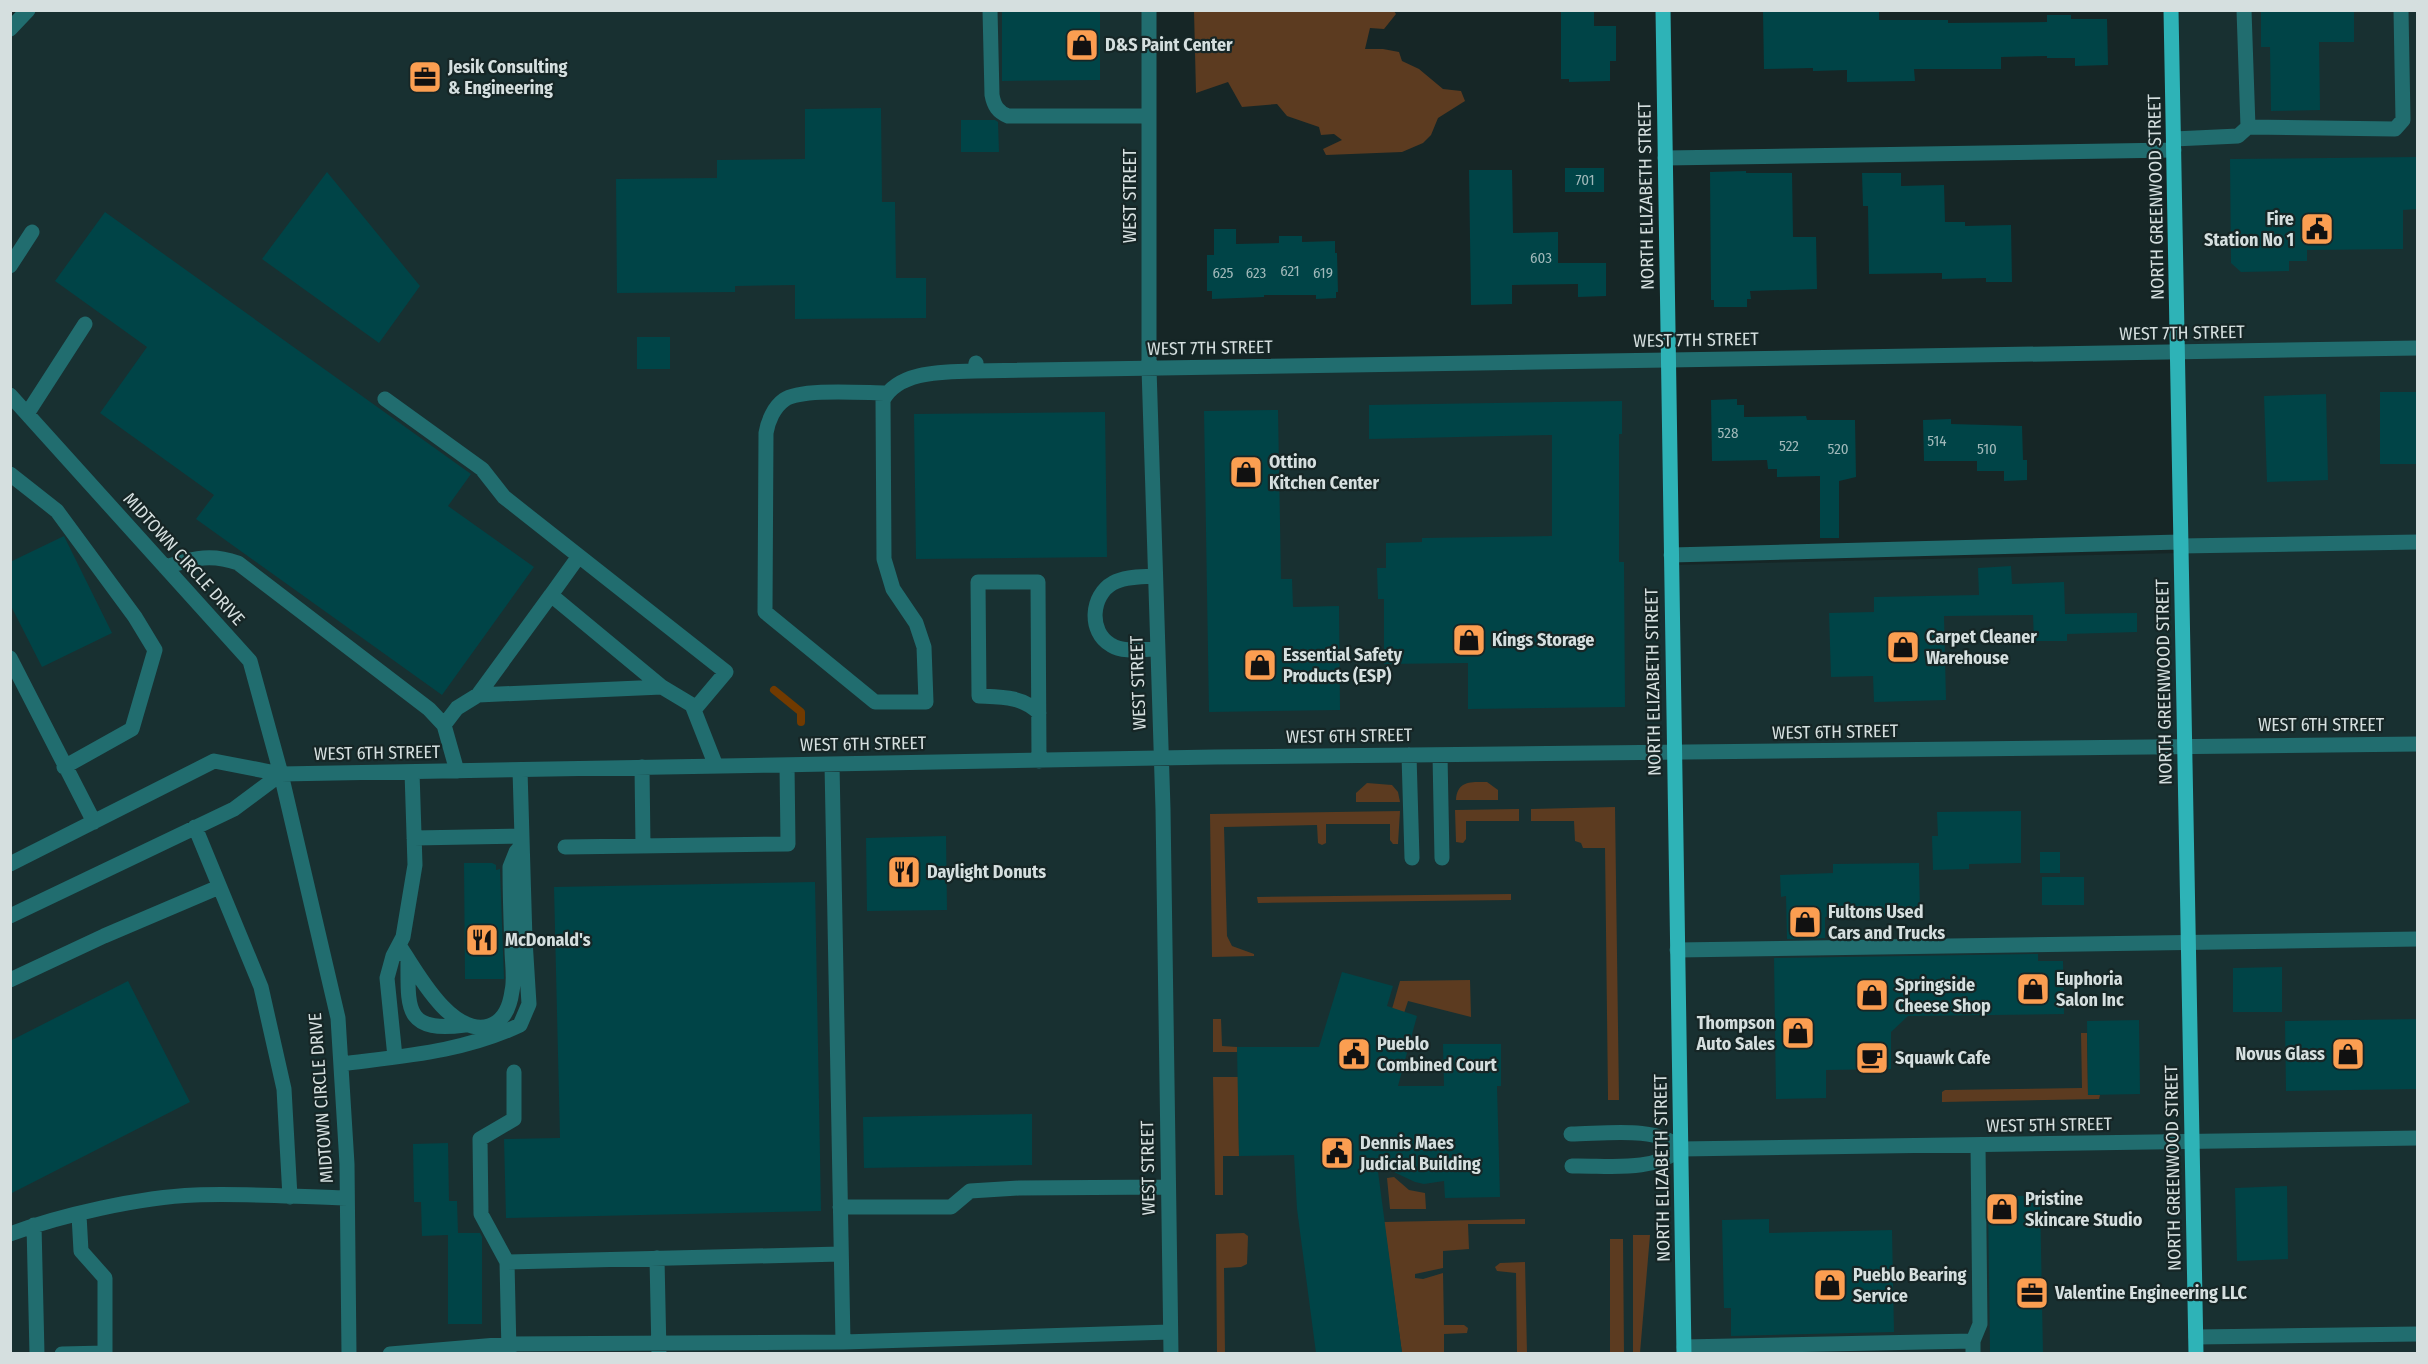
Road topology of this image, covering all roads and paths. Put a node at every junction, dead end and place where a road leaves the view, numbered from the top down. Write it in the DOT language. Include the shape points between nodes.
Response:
graph roads {
  1 [pos="27,10"];
  2 [pos="990,10"];
  3 [pos="1149,10"];
  4 [pos="1663,10"];
  5 [pos="2171,10"];
  6 [pos="2244,10"];
  7 [pos="2401,10"];
  8 [pos="10,29"];
  9 [pos="1149,116"];
  10 [pos="2247,128"];
  11 [pos="2174,145"];
  12 [pos="1665,158"];
  13 [pos="33,232"];
  14 [pos="10,267"];
  15 [pos="85,324"];
  16 [pos="2418,348"];
  17 [pos="2179,352"];
  18 [pos="1667,360"];
  19 [pos="1149,368"];
  20 [pos="887,393"];
  21 [pos="10,395"];
  22 [pos="386,399"];
  23 [pos="27,414"];
  24 [pos="10,474"];
  25 [pos="2418,542"];
  26 [pos="2180,544"];
  27 [pos="1671,555"];
  28 [pos="579,556"];
  29 [pos="165,567"];
  30 [pos="1155,576"];
  31 [pos="551,595"];
  32 [pos="1157,649"];
  33 [pos="10,658"];
  34 [pos="662,687"];
  35 [pos="478,695"];
  36 [pos="694,710"];
  37 [pos="1039,713"];
  38 [pos="444,725"];
  39 [pos="2418,744"];
  40 [pos="2185,746"];
  41 [pos="1674,754"];
  42 [pos="1409,755"];
  43 [pos="1440,755"];
  44 [pos="1160,759"];
  45 [pos="1039,761"];
  46 [pos="832,764"];
  47 [pos="786,765"];
  48 [pos="716,766"];
  49 [pos="64,767"];
  50 [pos="642,767"];
  51 [pos="520,770"];
  52 [pos="457,771"];
  53 [pos="412,772"];
  54 [pos="281,774"];
  55 [pos="94,822"];
  56 [pos="195,827"];
  57 [pos="414,838"];
  58 [pos="521,840"];
  59 [pos="643,846"];
  60 [pos="565,847"];
  61 [pos="1412,858"];
  62 [pos="1442,858"];
  63 [pos="10,864"];
  64 [pos="219,887"];
  65 [pos="10,916"];
  66 [pos="2418,939"];
  67 [pos="2189,942"];
  68 [pos="399,945"];
  69 [pos="1677,950"];
  70 [pos="408,959"];
  71 [pos="10,980"];
  72 [pos="465,1025"];
  73 [pos="395,1057"];
  74 [pos="341,1064"];
  75 [pos="514,1072"];
  76 [pos="1571,1134"];
  77 [pos="2418,1138"];
  78 [pos="2192,1142"];
  79 [pos="1978,1145"];
  80 [pos="1681,1149"];
  81 [pos="1572,1166"];
  82 [pos="1168,1187"];
  83 [pos="290,1197"];
  84 [pos="347,1198"];
  85 [pos="840,1207"];
  86 [pos="79,1215"];
  87 [pos="33,1225"];
  88 [pos="10,1234"];
  89 [pos="841,1254"];
  90 [pos="657,1258"];
  91 [pos="507,1262"];
  92 [pos="1170,1332"];
  93 [pos="2418,1334"];
  94 [pos="2196,1337"];
  95 [pos="843,1342"];
  96 [pos="864,1347"];
  97 [pos="1973,1347"];
  98 [pos="509,1349"];
  99 [pos="659,1349"];
  100 [pos="1684,1350"];
  101 [pos="37,1353"];
  102 [pos="62,1353"];
  103 [pos="349,1353"];
  104 [pos="390,1353"];
  105 [pos="1171,1353"];
  106 [pos="2196,1353"];
  1 -- 8 [label="street"];
  2 -- 9 [label="street" via="992,95 1002,114"];
  3 -- 9 [label="street, WEST STREET"];
  4 -- 12 [label="main road, NORTH ELIZABETH STREET"];
  5 -- 11 [label="main road, NORTH GREENWOOD STREET"];
  6 -- 10 [label="street"];
  7 -- 10 [label="street" via="2403,120 2395,129"];
  9 -- 19 [label="street, WEST STREET"];
  10 -- 11 [label="street" via="2238,136"];
  11 -- 12 [label="street"];
  11 -- 17 [label="main road, NORTH GREENWOOD STREET"];
  12 -- 18 [label="main road, NORTH ELIZABETH STREET"];
  13 -- 14 [label="street"];
  15 -- 23 [label="street"];
  16 -- 17 [label="street, WEST 7TH STREET"];
  17 -- 18 [label="street, WEST 7TH STREET"];
  17 -- 26 [label="main road, NORTH GREENWOOD STREET"];
  18 -- 19 [label="street, WEST 7TH STREET"];
  18 -- 27 [label="main road, NORTH ELIZABETH STREET"];
  19 -- 20 [label="street, WEST 7TH STREET" via="975,367 906,380"];
  19 -- 30 [label="street, WEST STREET"];
  20 -- 20 [label="street" via="883,400 884,559 892,589 916,623 924,647 926,702 875,702 765,612 768,420 783,401 793,396"];
  21 -- 23 [label="street, MIDTOWN CIRCLE DRIVE"];
  22 -- 28 [label="street" via="482,469 504,497"];
  23 -- 29 [label="street, MIDTOWN CIRCLE DRIVE"];
  24 -- 49 [label="street" via="57,511 155,650 132,729"];
  25 -- 26 [label="street"];
  26 -- 27 [label="street"];
  26 -- 40 [label="main road, NORTH GREENWOOD STREET"];
  27 -- 41 [label="main road, NORTH ELIZABETH STREET"];
  28 -- 31 [label="street"];
  28 -- 36 [label="street" via="726,672"];
  29 -- 38 [label="street" via="204,557 238,563 429,709"];
  29 -- 54 [label="street, MIDTOWN CIRCLE DRIVE" via="250,661"];
  30 -- 32 [label="street, WEST STREET"];
  30 -- 32 [label="street" via="1113,582 1098,596 1096,618 1098,633 1111,645 1123,650"];
  31 -- 34 [label="street"];
  31 -- 35 [label="street"];
  32 -- 44 [label="street, WEST STREET"];
  33 -- 49 [label="street"];
  34 -- 35 [label="street"];
  34 -- 36 [label="street"];
  35 -- 38 [label="street" via="457,708"];
  36 -- 48 [label="street"];
  37 -- 37 [label="street" via="1038,582 978,582 979,696 1020,700"];
  37 -- 45 [label="street"];
  38 -- 52 [label="street"];
  39 -- 40 [label="street, WEST 6TH STREET"];
  40 -- 41 [label="street, WEST 6TH STREET"];
  40 -- 67 [label="main road, NORTH GREENWOOD STREET"];
  41 -- 43 [label="street, WEST 6TH STREET"];
  41 -- 69 [label="main road, NORTH ELIZABETH STREET"];
  42 -- 43 [label="street, WEST 6TH STREET"];
  42 -- 44 [label="street, WEST 6TH STREET"];
  42 -- 61 [label="street"];
  43 -- 62 [label="street"];
  44 -- 45 [label="street, WEST 6TH STREET"];
  44 -- 82 [label="street, WEST STREET"];
  45 -- 46 [label="street, WEST 6TH STREET"];
  46 -- 47 [label="street, WEST 6TH STREET"];
  46 -- 85 [label="street"];
  47 -- 48 [label="street, WEST 6TH STREET"];
  47 -- 59 [label="street" via="788,844"];
  48 -- 50 [label="street, WEST 6TH STREET"];
  49 -- 55 [label="street"];
  50 -- 51 [label="street, WEST 6TH STREET"];
  50 -- 59 [label="street"];
  51 -- 52 [label="street, WEST 6TH STREET"];
  51 -- 58 [label="street"];
  52 -- 53 [label="street, WEST 6TH STREET"];
  53 -- 54 [label="street, WEST 6TH STREET"];
  53 -- 57 [label="street"];
  54 -- 55 [label="street" via="214,761"];
  54 -- 56 [label="street" via="234,808"];
  54 -- 74 [label="street, MIDTOWN CIRCLE DRIVE" via="338,1018"];
  55 -- 63 [label="street"];
  56 -- 64 [label="street"];
  56 -- 65 [label="street"];
  57 -- 58 [label="street"];
  57 -- 68 [label="street" via="415,865"];
  58 -- 72 [label="street" via="510,867 513,988 508,1009 498,1023 482,1028"];
  58 -- 73 [label="street" via="529,1005 520,1025 463,1047"];
  59 -- 60 [label="street"];
  64 -- 71 [label="street"];
  64 -- 83 [label="street" via="261,987 284,1089"];
  66 -- 67 [label="street"];
  67 -- 69 [label="street"];
  67 -- 78 [label="main road, NORTH GREENWOOD STREET"];
  68 -- 70 [label="street"];
  68 -- 73 [label="street" via="387,978"];
  69 -- 80 [label="main road, NORTH ELIZABETH STREET"];
  70 -- 72 [label="street" via="425,986"];
  70 -- 72 [label="street" via="408,1004 413,1016 428,1026"];
  73 -- 74 [label="street"];
  74 -- 84 [label="street, MIDTOWN CIRCLE DRIVE"];
  75 -- 91 [label="street" via="514,1119 480,1139 481,1214"];
  76 -- 80 [label="street" via="1654,1134 1671,1140"];
  77 -- 78 [label="street, WEST 5TH STREET"];
  78 -- 79 [label="street, WEST 5TH STREET"];
  78 -- 94 [label="main road, NORTH GREENWOOD STREET"];
  79 -- 80 [label="street, WEST 5TH STREET"];
  79 -- 97 [label="street" via="1980,1324"];
  80 -- 81 [label="street" via="1665,1160 1643,1165"];
  80 -- 100 [label="main road, NORTH ELIZABETH STREET"];
  82 -- 85 [label="street" via="1018,1188 970,1191 951,1207"];
  82 -- 92 [label="street, WEST STREET"];
  83 -- 84 [label="street"];
  83 -- 86 [label="street" via="194,1195 130,1203"];
  84 -- 103 [label="street, MIDTOWN CIRCLE DRIVE"];
  85 -- 89 [label="street"];
  86 -- 87 [label="street"];
  86 -- 102 [label="street" via="81,1251 105,1278 105,1353"];
  87 -- 88 [label="street"];
  87 -- 101 [label="street"];
  89 -- 90 [label="street"];
  89 -- 95 [label="street"];
  90 -- 91 [label="street"];
  90 -- 99 [label="street"];
  91 -- 98 [label="street"];
  92 -- 96 [label="street"];
  92 -- 105 [label="street, WEST STREET"];
  93 -- 94 [label="street"];
  94 -- 106 [label="main road, NORTH GREENWOOD STREET"];
  95 -- 96 [label="street"];
  95 -- 99 [label="street"];
  97 -- 100 [label="street"];
  98 -- 99 [label="street"];
  98 -- 104 [label="street"];
}
